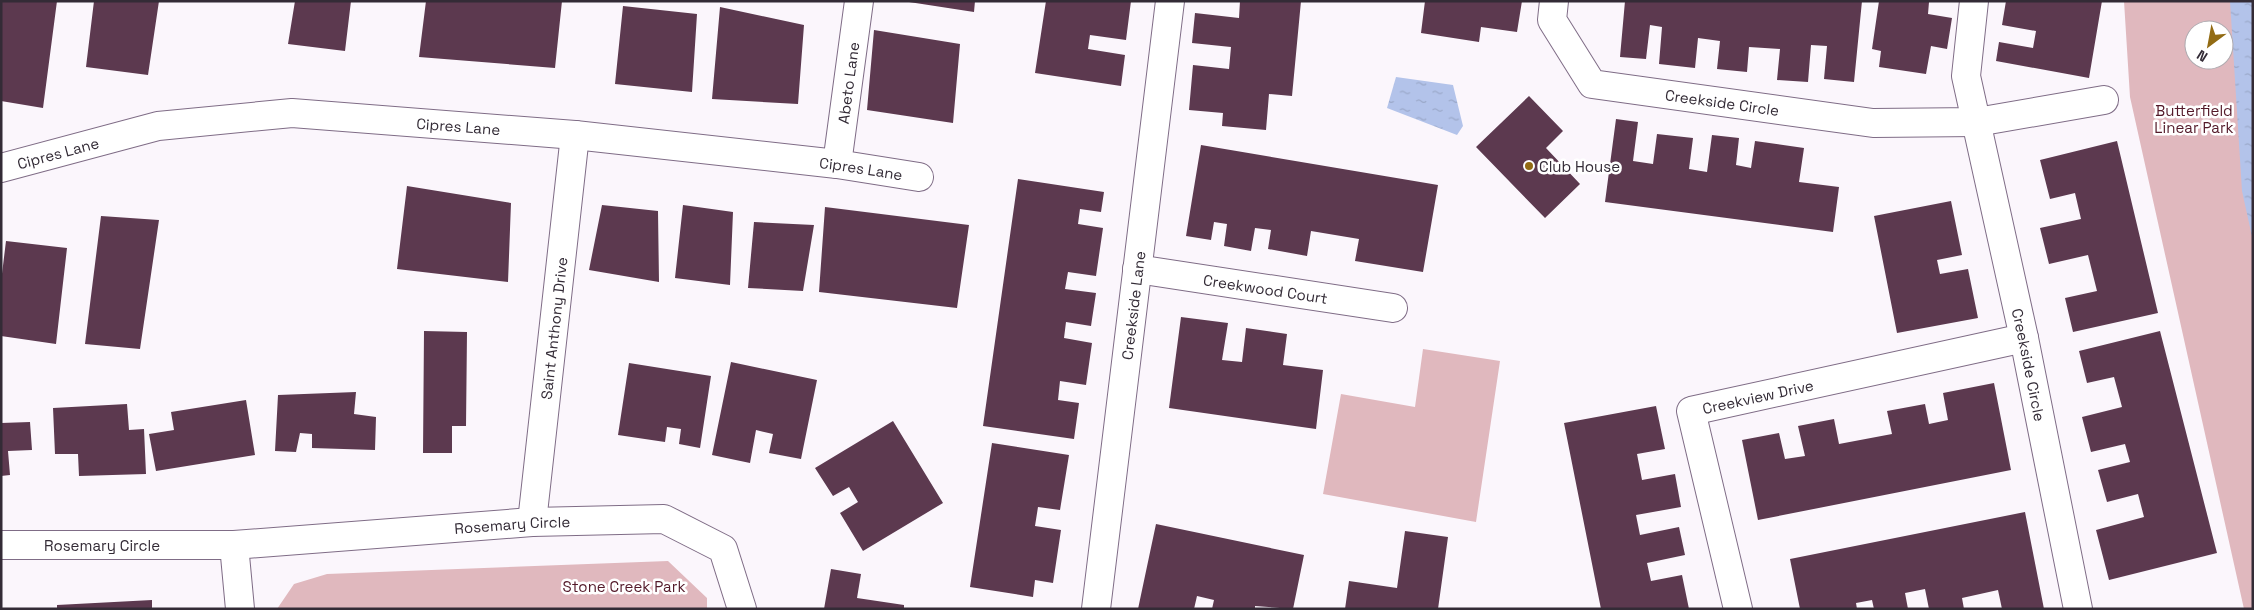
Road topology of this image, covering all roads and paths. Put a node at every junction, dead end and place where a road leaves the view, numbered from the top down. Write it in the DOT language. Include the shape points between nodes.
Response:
graph roads {
  1 [pos="859,1"];
  2 [pos="1170,1"];
  3 [pos="1554,1"];
  4 [pos="1974,1"];
  5 [pos="2104,100"];
  6 [pos="1976,122"];
  7 [pos="575,135"];
  8 [pos="837,164"];
  9 [pos="1,168"];
  10 [pos="920,177"];
  11 [pos="1137,269"];
  12 [pos="1393,308"];
  13 [pos="2024,338"];
  14 [pos="532,522"];
  15 [pos="234,544"];
  16 [pos="1,545"];
  17 [pos="240,609"];
  18 [pos="742,609"];
  19 [pos="1096,609"];
  20 [pos="1738,609"];
  21 [pos="2078,609"];
  1 -- 8 [label="street, Abeto Lane"];
  2 -- 11 [label="street, Creekside Lane"];
  3 -- 6 [label="street, Creekside Circle" via="1552,20 1592,84 1873,123"];
  4 -- 6 [label="street" via="1966,76"];
  5 -- 6 [label="street, Creekside Circle"];
  6 -- 13 [label="street, Creekside Circle"];
  7 -- 8 [label="street, Cipres Lane"];
  7 -- 9 [label="street, Cipres Lane" via="292,113 158,126"];
  7 -- 14 [label="street, Saint Anthony Drive"];
  8 -- 10 [label="street, Cipres Lane"];
  11 -- 12 [label="street, Creekwood Court"];
  11 -- 19 [label="street, Creekside Lane"];
  13 -- 20 [label="street, Creekview Drive" via="1691,411"];
  13 -- 21 [label="street, Creekside Circle"];
  14 -- 15 [label="street, Rosemary Circle"];
  14 -- 18 [label="street, Rosemary Circle" via="664,519 724,549"];
  15 -- 16 [label="street, Rosemary Circle"];
  15 -- 17 [label="street"];
}
